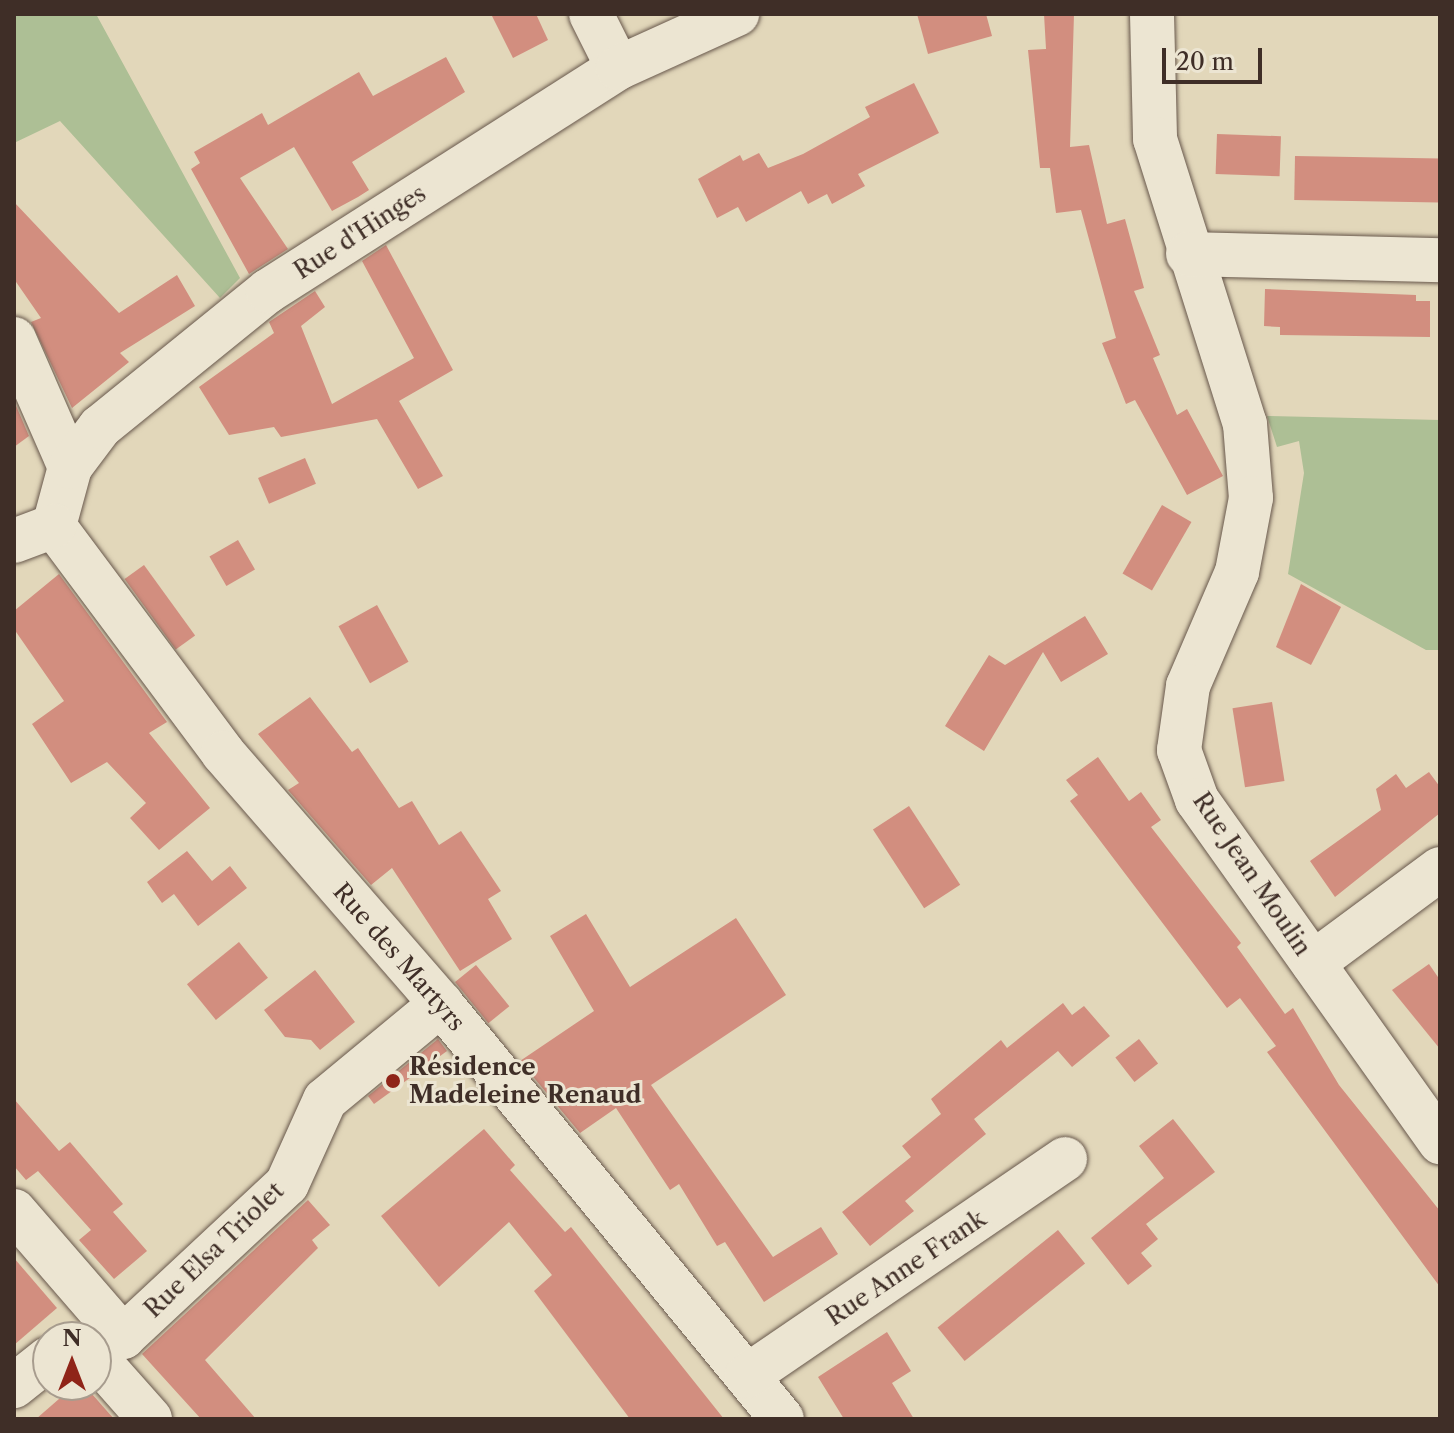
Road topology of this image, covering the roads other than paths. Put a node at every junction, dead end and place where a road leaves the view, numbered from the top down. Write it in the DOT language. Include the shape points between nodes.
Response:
graph roads {
  1 [pos="591,14"];
  2 [pos="737,14"];
  3 [pos="1152,14"];
  4 [pos="618,68"];
  5 [pos="1188,254"];
  6 [pos="1440,260"];
  7 [pos="14,339"];
  8 [pos="70,467"];
  9 [pos="54,526"];
  10 [pos="14,541"];
  11 [pos="1440,869"];
  12 [pos="1313,963"];
  13 [pos="441,1004"];
  14 [pos="1440,1142"];
  15 [pos="1065,1159"];
  16 [pos="14,1211"];
  17 [pos="86,1321"];
  18 [pos="112,1345"];
  19 [pos="112,1362"];
  20 [pos="32,1372"];
  21 [pos="747,1376"];
  22 [pos="14,1386"];
  23 [pos="150,1419"];
  24 [pos="782,1419"];
  1 -- 4 [label="street"];
  2 -- 4 [label="street, Rue d'Hinges"];
  3 -- 5 [label="street, Rue Jean Moulin" via="1155,139"];
  4 -- 8 [label="street, Rue d'Hinges" via="268,291 100,427"];
  5 -- 6 [label="street"];
  5 -- 12 [label="street, Rue Jean Moulin" via="1245,424 1251,498 1237,572 1188,686 1179,750 1197,800"];
  7 -- 8 [label="street"];
  8 -- 9 [label="street, Rue d'Hinges"];
  9 -- 10 [label="street"];
  9 -- 13 [label="street, Rue des Martyrs" via="223,753"];
  11 -- 12 [label="street"];
  12 -- 14 [label="street, Rue Jean Moulin"];
  13 -- 18 [label="street, Rue Elsa Triolet" via="325,1100 287,1184"];
  13 -- 21 [label="street, Rue des Martyrs"];
  15 -- 21 [label="street, Rue Anne Frank"];
  16 -- 17 [label="street, Rue Elsa Triolet"];
  19 -- 23 [label="street"];
  20 -- 22 [label="street"];
  21 -- 24 [label="street, Rue des Martyrs"];
}
